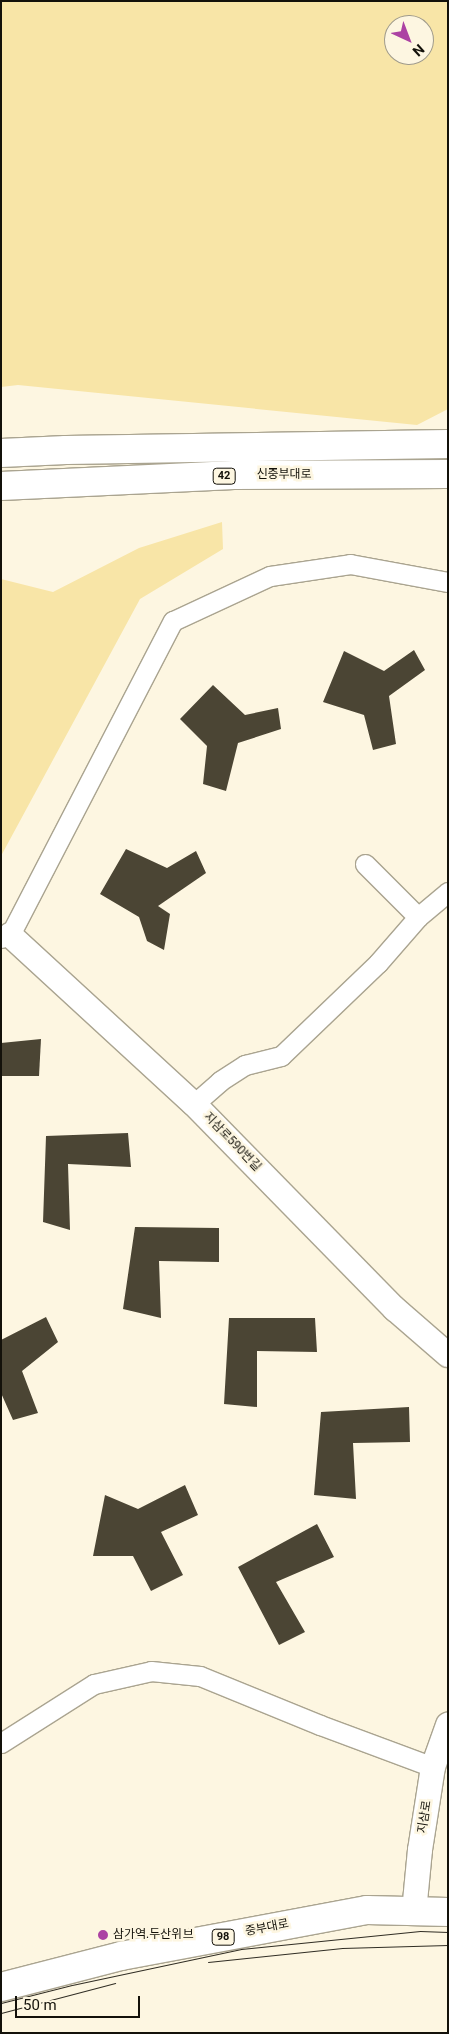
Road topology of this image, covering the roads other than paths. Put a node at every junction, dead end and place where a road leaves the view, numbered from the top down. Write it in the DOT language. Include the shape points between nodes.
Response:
graph roads {
  1 [pos="448,444"];
  2 [pos="1,453"];
  3 [pos="448,474"];
  4 [pos="1,486"];
  5 [pos="448,582"];
  6 [pos="366,864"];
  7 [pos="448,892"];
  8 [pos="418,917"];
  9 [pos="6,936"];
  10 [pos="194,1104"];
  11 [pos="448,1355"];
  12 [pos="448,1725"];
  13 [pos="1,1744"];
  14 [pos="432,1767"];
  15 [pos="414,1912"];
  16 [pos="448,1912"];
  17 [pos="1,1987"];
  1 -- 2 [label="main road"];
  3 -- 4 [label="main road, 신중부대로 / 42" via="234,475"];
  5 -- 9 [label="street" via="350,564 270,576 173,621"];
  6 -- 8 [label="street"];
  7 -- 8 [label="street"];
  8 -- 10 [label="street" via="378,964 281,1056 245,1065"];
  9 -- 10 [label="street, 지삼로590번길"];
  10 -- 11 [label="street, 지삼로590번길" via="395,1309"];
  12 -- 14 [label="street, 지삼로"];
  13 -- 14 [label="street" via="94,1684 151,1672 200,1676"];
  14 -- 15 [label="street, 지삼로"];
  15 -- 16 [label="main road, 중부대로 / 98"];
  15 -- 17 [label="main road, 중부대로 / 98" via="366,1910 121,1956"];
}
